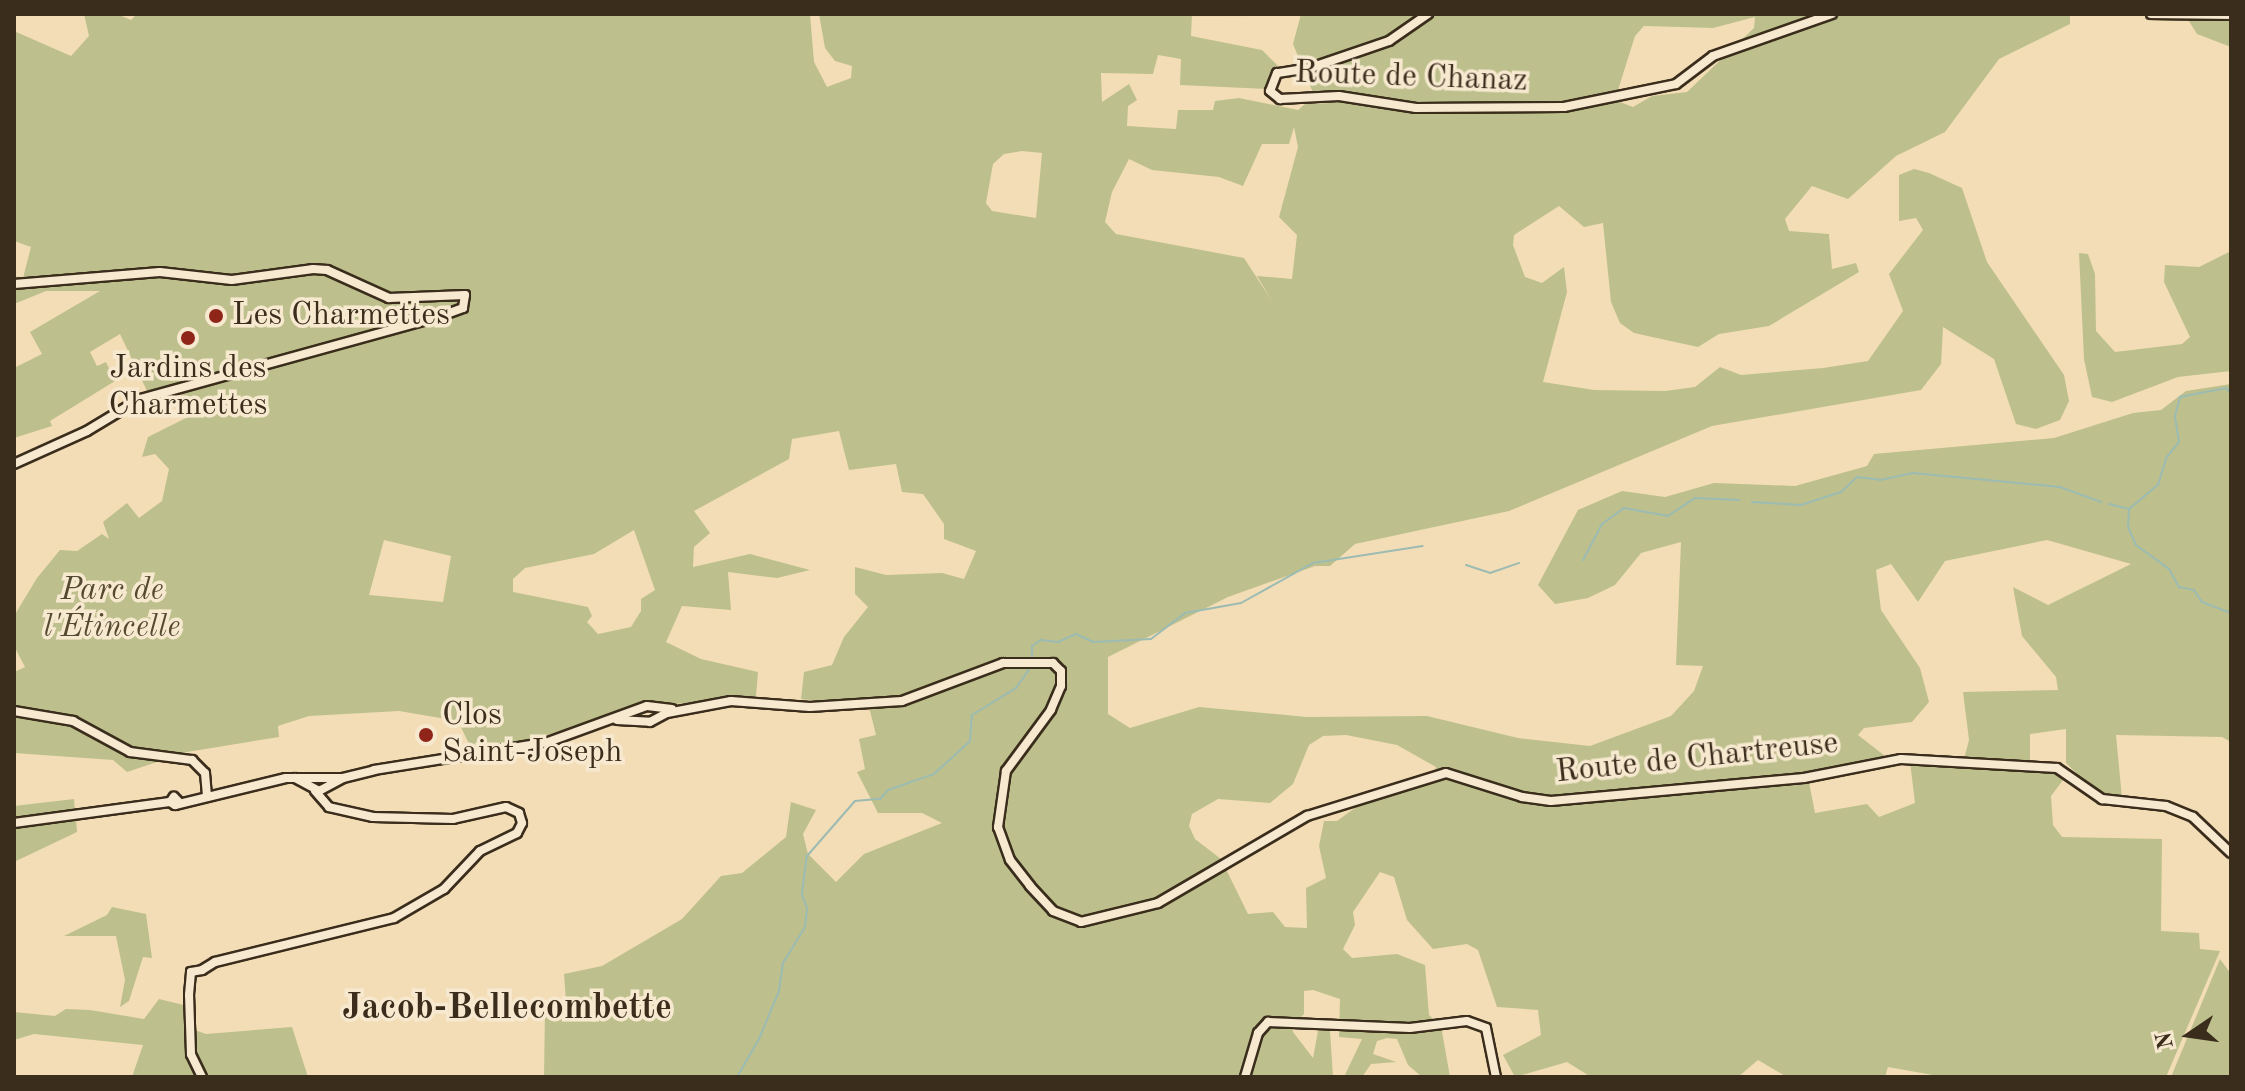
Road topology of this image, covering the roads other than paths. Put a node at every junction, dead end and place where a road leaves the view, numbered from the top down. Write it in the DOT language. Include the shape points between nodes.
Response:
graph roads {
  1 [pos="1428,14"];
  2 [pos="1832,14"];
  3 [pos="2151,14"];
  4 [pos="2231,15"];
  5 [pos="14,284"];
  6 [pos="14,464"];
  7 [pos="654,708"];
  8 [pos="693,709"];
  9 [pos="642,710"];
  10 [pos="14,711"];
  11 [pos="656,718"];
  12 [pos="617,720"];
  13 [pos="643,720"];
  14 [pos="313,775"];
  15 [pos="324,776"];
  16 [pos="295,778"];
  17 [pos="343,778"];
  18 [pos="319,788"];
  19 [pos="207,797"];
  20 [pos="14,823"];
  21 [pos="2231,853"];
  22 [pos="202,1077"];
  23 [pos="1245,1077"];
  24 [pos="1496,1077"];
  1 -- 2 [label="street, Route de Chanaz" via="1389,41 1310,68 1277,73 1270,91 1280,99 1339,96 1416,108 1564,107 1681,83 1713,56"];
  3 -- 4 [label="street"];
  5 -- 6 [label="street" via="160,272 232,280 313,269 327,270 389,298 465,295 463,308 438,317 140,399 87,431"];
  7 -- 8 [label="street"];
  7 -- 9 [label="street"];
  7 -- 11 [label="street"];
  8 -- 11 [label="street"];
  8 -- 21 [label="street, Route de Chartreuse" via="731,701 810,707 902,701 1003,663 1032,660 1060,668 1061,686 1051,710 1006,771 998,827 1010,860 1030,886 1053,911 1081,922 1158,903 1307,816 1446,773 1551,801 1804,778 1901,759 2057,768 2102,799 2166,806 2193,817"];
  9 -- 12 [label="street"];
  9 -- 13 [label="street"];
  10 -- 19 [label="street" via="73,721 130,752 192,760 205,773"];
  11 -- 13 [label="street"];
  12 -- 13 [label="street"];
  12 -- 17 [label="street" via="522,748"];
  14 -- 15 [label="street"];
  14 -- 16 [label="street"];
  14 -- 18 [label="street"];
  15 -- 17 [label="street"];
  15 -- 18 [label="street"];
  16 -- 18 [label="street"];
  16 -- 19 [label="street"];
  17 -- 18 [label="street"];
  18 -- 22 [label="street" via="324,804 390,819 453,819 506,807 522,818 517,833 489,845 431,899 375,925 192,970 191,1054"];
  19 -- 20 [label="street"];
  23 -- 24 [label="street" via="1258,1033 1268,1022 1410,1028 1467,1021 1486,1028"];
}
